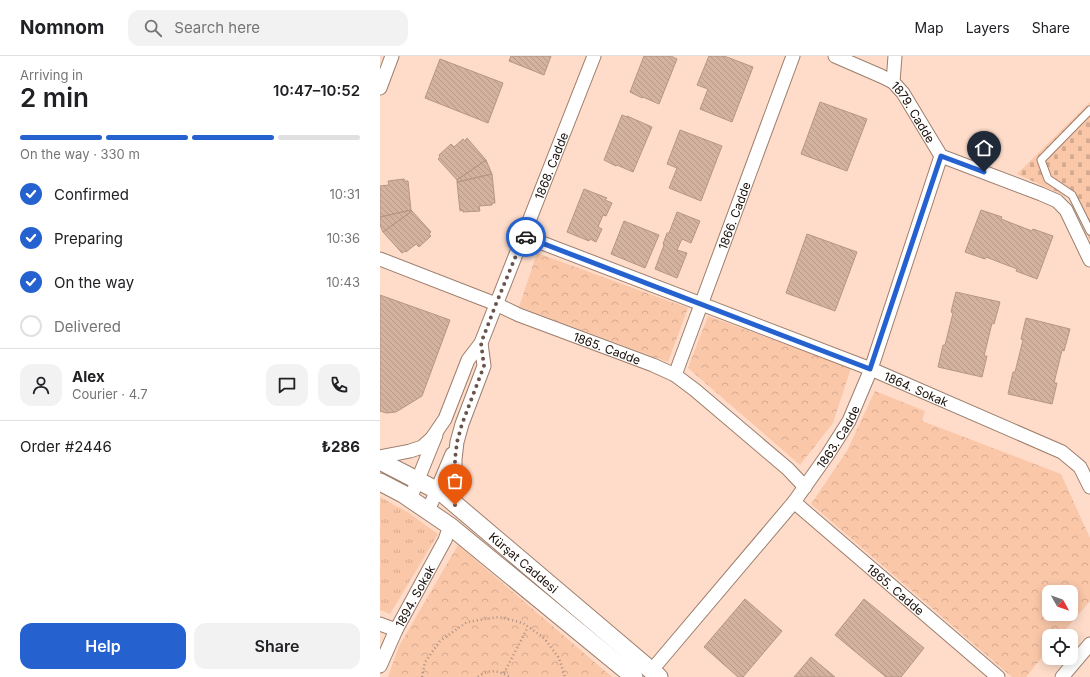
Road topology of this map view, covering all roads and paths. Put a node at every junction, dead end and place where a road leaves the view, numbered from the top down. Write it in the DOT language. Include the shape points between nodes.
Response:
graph roads {
  1 [pos="392,56"];
  2 [pos="594,56"];
  3 [pos="793,56"];
  4 [pos="835,56"];
  5 [pos="895,56"];
  6 [pos="893,82"];
  7 [pos="380,88"];
  8 [pos="1090,110"];
  9 [pos="941,156"];
  10 [pos="1090,231"];
  11 [pos="524,236"];
  12 [pos="380,259"];
  13 [pos="1090,260"];
  14 [pos="496,304"];
  15 [pos="700,304"];
  16 [pos="481,343"];
  17 [pos="870,369"];
  18 [pos="675,375"];
  19 [pos="438,430"];
  20 [pos="457,442"];
  21 [pos="380,457"];
  22 [pos="380,461"];
  23 [pos="418,481"];
  24 [pos="380,482"];
  25 [pos="805,486"];
  26 [pos="1090,487"];
  27 [pos="437,491"];
  28 [pos="410,499"];
  29 [pos="794,502"];
  30 [pos="455,505"];
  31 [pos="428,511"];
  32 [pos="450,526"];
  33 [pos="380,624"];
  34 [pos="528,627"];
  35 [pos="396,630"];
  36 [pos="1090,644"];
  37 [pos="380,666"];
  38 [pos="504,673"];
  39 [pos="655,674"];
  40 [pos="422,677"];
  41 [pos="478,677"];
  42 [pos="509,677"];
  43 [pos="565,677"];
  44 [pos="634,677"];
  45 [pos="998,677"];
  46 [pos="1062,677"];
  1 -- 7 [label="street"];
  2 -- 11 [label="street, 1868. Cadde"];
  3 -- 15 [label="street, 1866. Cadde"];
  4 -- 6 [label="street, 1879. Cadde"];
  5 -- 6 [label="street"];
  6 -- 9 [label="street, 1879. Cadde" via="903,92"];
  8 -- 10 [label="lane" via="1041,160 1048,179 1072,195"];
  9 -- 13 [label="street, 1879. Cadde" via="1057,201 1066,210"];
  9 -- 17 [label="street, 1863. Cadde"];
  11 -- 14 [label="street, 1868. Cadde"];
  11 -- 15 [label="street, 1864. Sokak"];
  12 -- 14 [label="street, 1865. Cadde"];
  14 -- 16 [label="street, 1868. Cadde"];
  14 -- 18 [label="street, 1865. Cadde"];
  15 -- 17 [label="street, 1864. Sokak"];
  15 -- 18 [label="street, 1866. Cadde"];
  16 -- 19 [label="street, 1868. Cadde" via="468,360 445,419"];
  16 -- 20 [label="street, 1868. Cadde" via="484,366"];
  17 -- 25 [label="street, 1863. Cadde" via="849,421"];
  17 -- 26 [label="street, 1864. Sokak" via="1062,452 1080,467"];
  18 -- 25 [label="street, 1865. Cadde"];
  19 -- 21 [label="street, 1868. Cadde" via="422,447"];
  19 -- 23 [label="street, 1868. Cadde"];
  20 -- 27 [label="street, 1868. Cadde"];
  20 -- 30 [label="street, 1868. Cadde"];
  22 -- 23 [label="street, Kürşat Caddesi"];
  23 -- 27 [label="street, Kürşat Caddesi"];
  23 -- 28 [label="street, 1868. Cadde"];
  24 -- 28 [label="street, Kürşat Caddesi"];
  25 -- 29 [label="street, 1863. Cadde"];
  27 -- 30 [label="street, Kürşat Caddesi"];
  27 -- 31 [label="street, 1868. Cadde"];
  28 -- 31 [label="street, Kürşat Caddesi"];
  29 -- 39 [label="street, 1863. Cadde"];
  29 -- 45 [label="street, 1865. Cadde"];
  30 -- 39 [label="street, Kürşat Caddesi"];
  31 -- 32 [label="street, Kürşat Caddesi"];
  32 -- 35 [label="street, 1894. Sokak" via="445,540"];
  32 -- 44 [label="street, Kürşat Caddesi"];
  33 -- 35 [label="street"];
  34 -- 38 [label="path"];
  34 -- 40 [label="path" via="499,616 467,622 440,641 424,662"];
  34 -- 43 [label="path" via="544,638 559,658"];
  35 -- 37 [label="street, 1894. Sokak"];
  36 -- 46 [label="street"];
  38 -- 41 [label="path" via="489,671"];
  38 -- 42 [label="path"];
}
